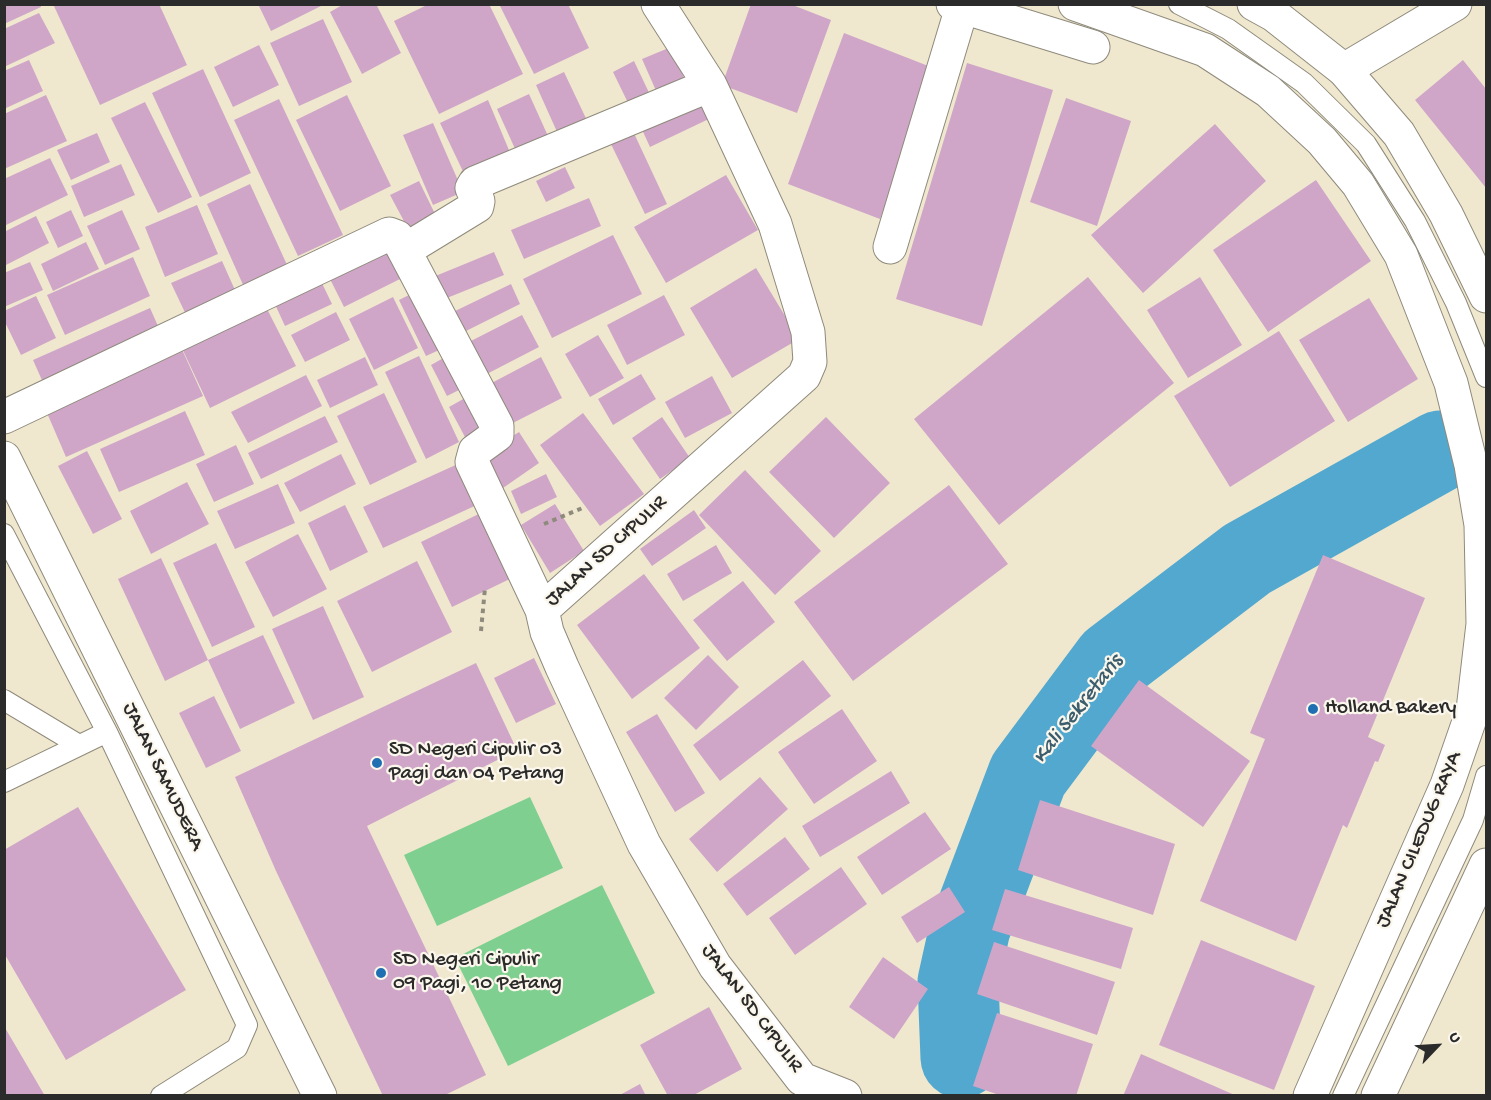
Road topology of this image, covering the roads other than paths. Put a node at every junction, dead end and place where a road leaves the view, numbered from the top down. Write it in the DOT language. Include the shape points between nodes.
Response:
graph roads {
  1 [pos="658,4"];
  2 [pos="1075,4"];
  3 [pos="1179,4"];
  4 [pos="1254,4"];
  5 [pos="1455,4"];
  6 [pos="959,5"];
  7 [pos="1093,47"];
  8 [pos="1344,70"];
  9 [pos="710,85"];
  10 [pos="890,247"];
  11 [pos="405,250"];
  12 [pos="1486,296"];
  13 [pos="1486,377"];
  14 [pos="4,417"];
  15 [pos="4,458"];
  16 [pos="4,534"];
  17 [pos="542,610"];
  18 [pos="4,700"];
  19 [pos="107,732"];
  20 [pos="79,745"];
  21 [pos="1486,776"];
  22 [pos="4,782"];
  23 [pos="1486,865"];
  24 [pos="792,1087"];
  25 [pos="161,1095"];
  26 [pos="320,1095"];
  27 [pos="845,1095"];
  28 [pos="1310,1095"];
  29 [pos="1343,1095"];
  30 [pos="1378,1095"];
  1 -- 9 [label="street, JALAN SD CIPULIR"];
  2 -- 28 [label="street, JALAN CILEDUG RAYA" via="1205,50 1268,91 1322,141 1358,184 1401,255 1451,383 1471,465 1481,525 1484,624 1473,710 1447,785"];
  3 -- 13 [label="lane" via="1228,30 1304,83 1366,144 1415,221 1456,303"];
  4 -- 8 [label="street"];
  5 -- 8 [label="street"];
  6 -- 7 [label="street"];
  6 -- 10 [label="street"];
  8 -- 12 [label="street" via="1399,134 1446,214"];
  9 -- 11 [label="street" via="475,183 472,188 477,206"];
  9 -- 17 [label="street, JALAN SD CIPULIR" via="774,224 808,332 810,363 804,376"];
  11 -- 14 [label="street" via="397,237 388,234"];
  11 -- 17 [label="street" via="497,426 497,435 475,451 472,462"];
  15 -- 26 [label="street, JALAN SAMUDERA"];
  16 -- 19 [label="lane"];
  17 -- 24 [label="street, JALAN SD CIPULIR" via="561,667 644,844"];
  18 -- 20 [label="lane"];
  19 -- 20 [label="lane"];
  19 -- 25 [label="lane" via="247,1025 237,1048"];
  20 -- 22 [label="lane"];
  21 -- 29 [label="lane" via="1473,820"];
  23 -- 30 [label="street"];
  24 -- 27 [label="street, JALAN SD CIPULIR"];
}
